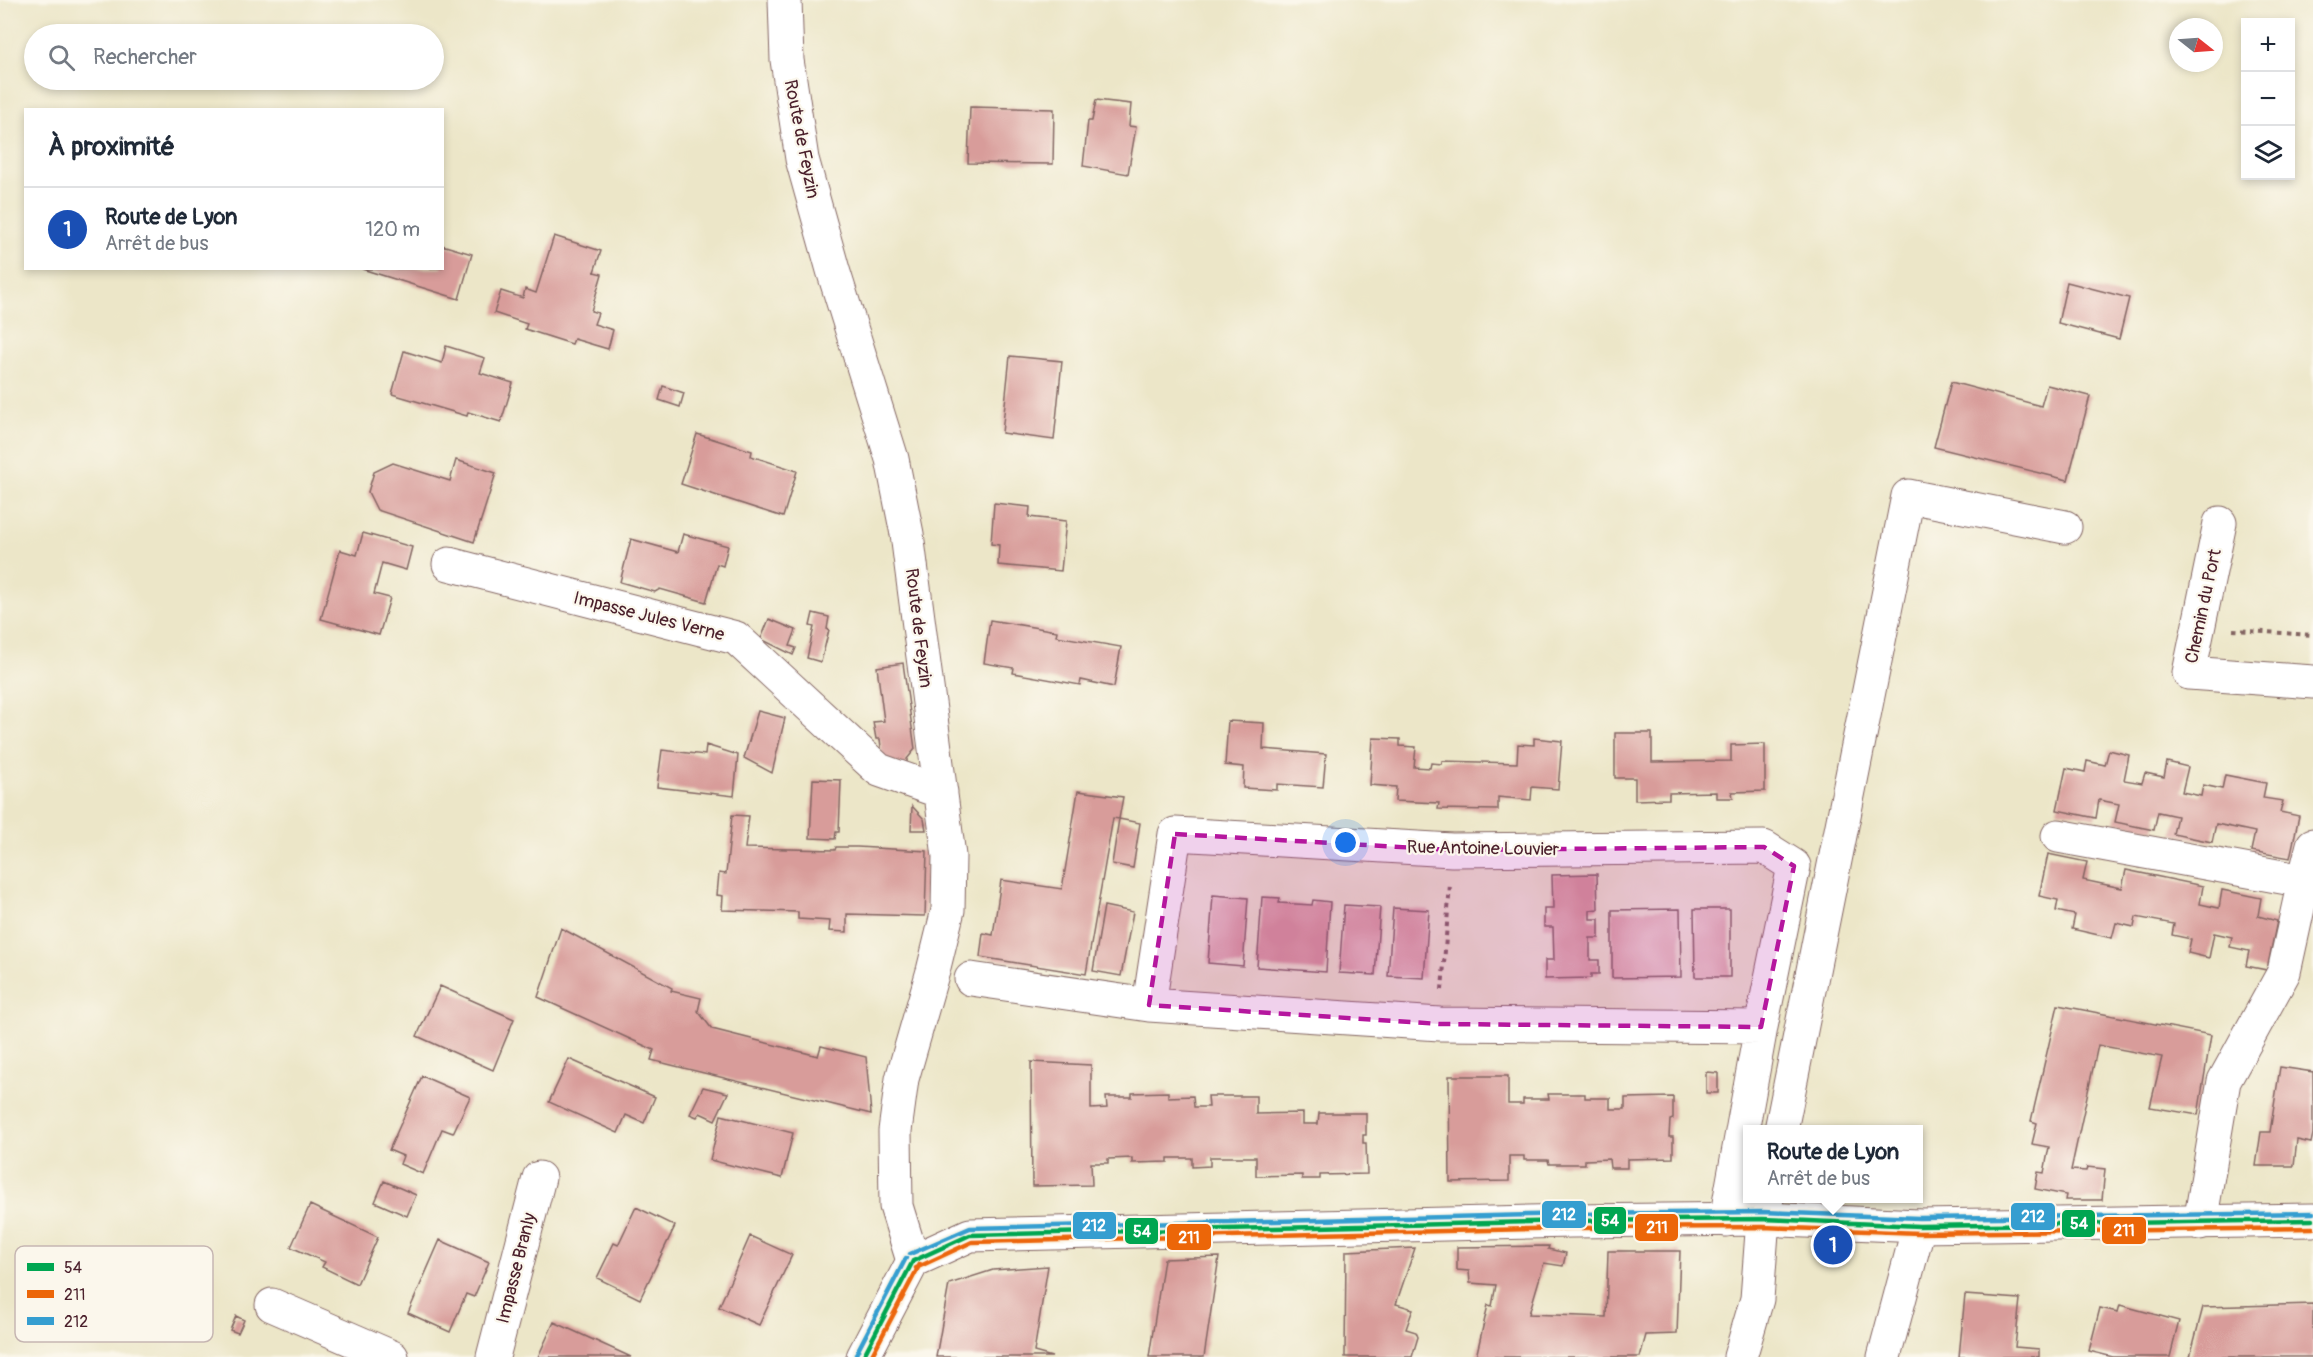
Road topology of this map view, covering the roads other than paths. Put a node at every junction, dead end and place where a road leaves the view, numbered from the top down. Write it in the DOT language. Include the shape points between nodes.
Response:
graph roads {
  1 [pos="785,0"];
  2 [pos="2220,523"];
  3 [pos="2065,527"];
  4 [pos="449,564"];
  5 [pos="2313,682"];
  6 [pos="941,792"];
  7 [pos="2058,836"];
  8 [pos="2313,845"];
  9 [pos="2304,881"];
  10 [pos="971,979"];
  11 [pos="1149,1005"];
  12 [pos="1761,1027"];
  13 [pos="1743,1125"];
  14 [pos="1782,1125"];
  15 [pos="1743,1126"];
  16 [pos="539,1178"];
  17 [pos="1765,1209"];
  18 [pos="1726,1220"];
  19 [pos="2313,1220"];
  20 [pos="2200,1223"];
  21 [pos="1919,1226"];
  22 [pos="913,1261"];
  23 [pos="272,1305"];
  24 [pos="392,1357"];
  25 [pos="493,1357"];
  26 [pos="863,1357"];
  27 [pos="1740,1357"];
  28 [pos="1884,1357"];
  1 -- 6 [label="street, Route de Feyzin" via="787,60 802,159 892,459 907,534"];
  2 -- 5 [label="street, Chemin du Port" via="2189,673"];
  3 -- 14 [label="street" via="1908,496"];
  4 -- 6 [label="street, Impasse Jules Verne" via="736,638 879,770"];
  6 -- 22 [label="street, Route de Feyzin" via="949,856 948,910 902,1079 895,1131 896,1206"];
  7 -- 9 [label="street"];
  8 -- 9 [label="street"];
  9 -- 20 [label="street" via="2284,972 2224,1081"];
  10 -- 11 [label="street"];
  11 -- 12 [label="street" via="1440,1024"];
  11 -- 12 [label="street, Rue Antoine Louvier" via="1175,834 1452,850 1764,847 1794,866"];
  12 -- 13 [label="street, Rue Antoine Louvier"];
  15 -- 18 [label="street, Rue Antoine Louvier"];
  16 -- 25 [label="street, Impasse Branly"];
  17 -- 18 [label="street"];
  17 -- 21 [label="street"];
  17 -- 27 [label="street" via="1757,1299"];
  18 -- 22 [label="street" via="970,1235"];
  19 -- 20 [label="street"];
  20 -- 21 [label="street"];
  21 -- 28 [label="street"];
  22 -- 26 [label="street"];
  23 -- 24 [label="street"];
}
